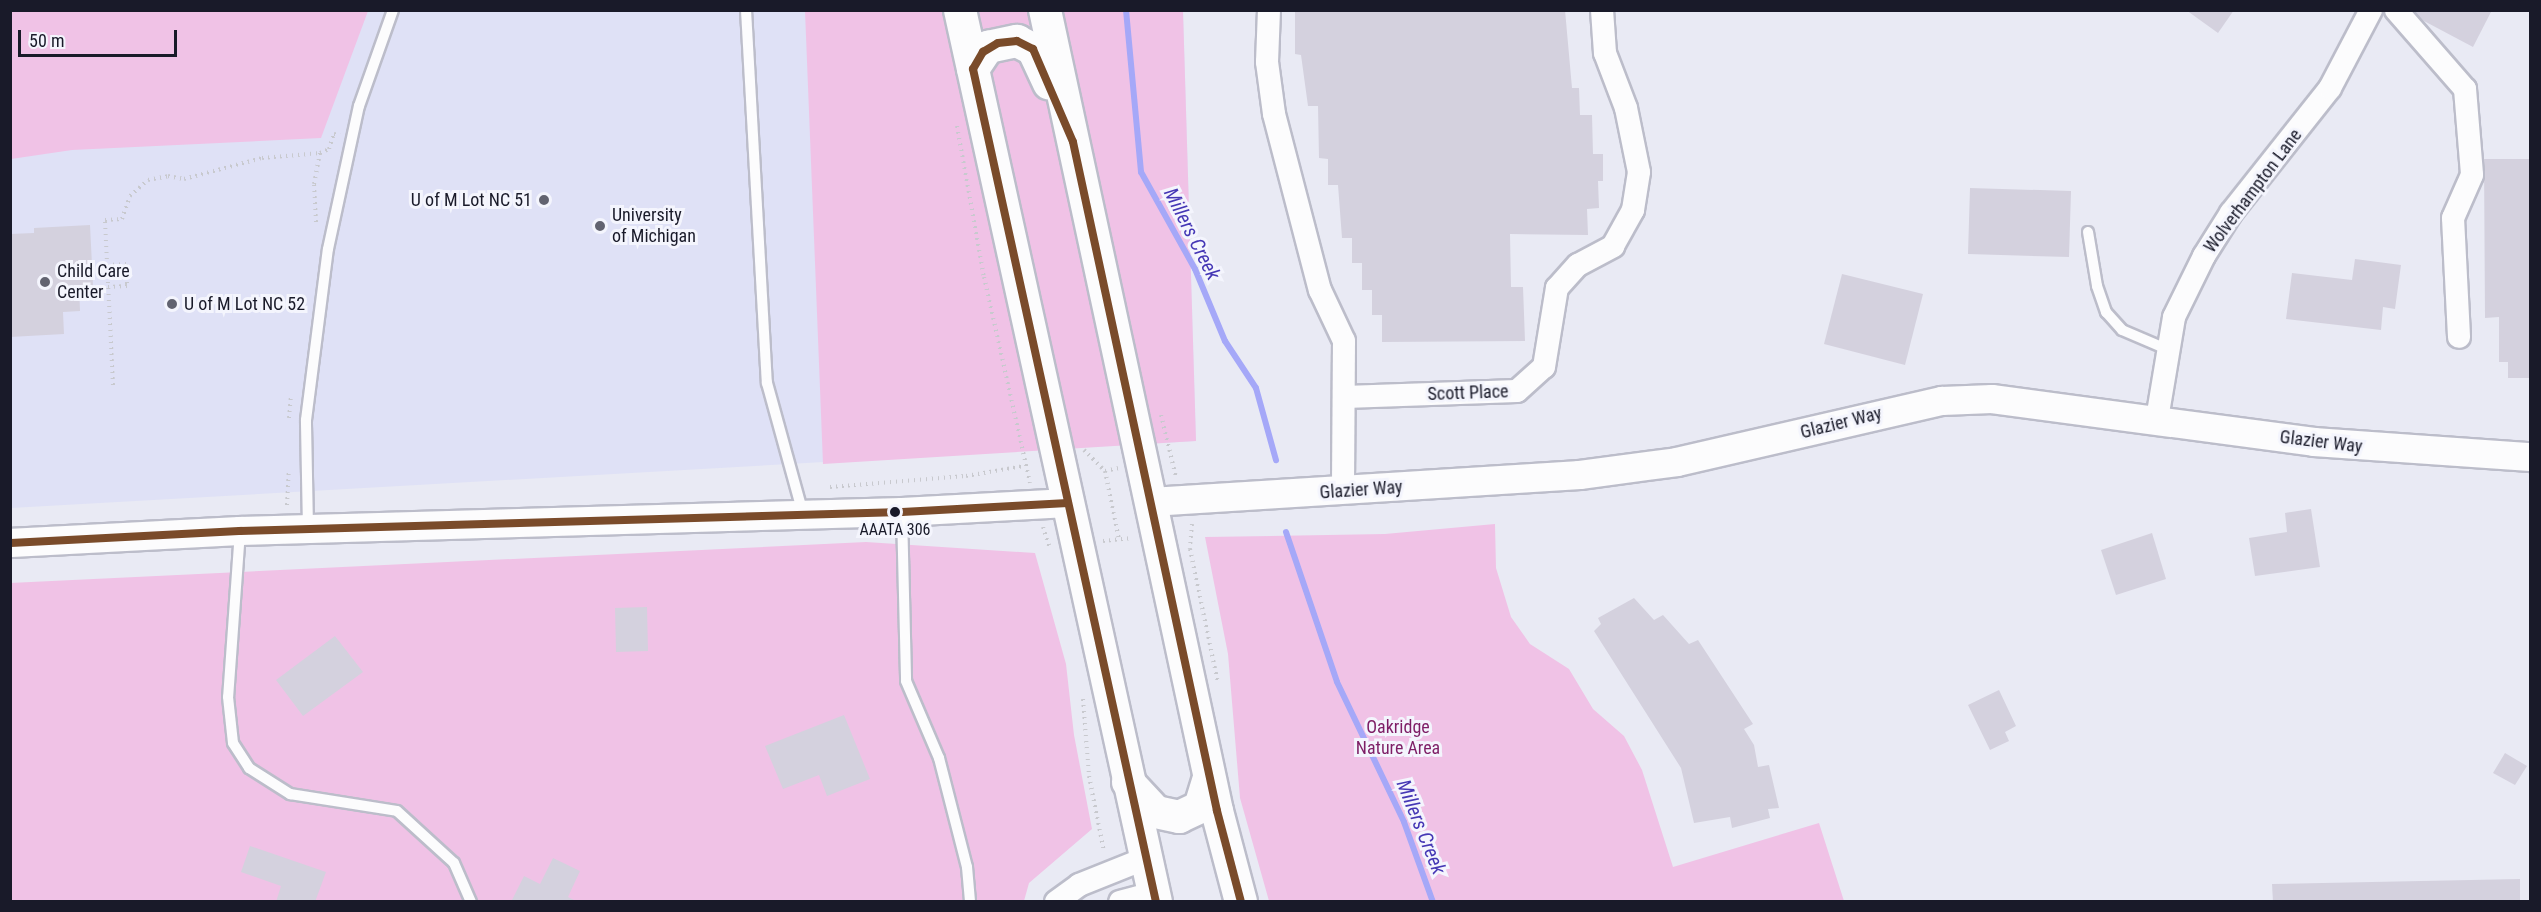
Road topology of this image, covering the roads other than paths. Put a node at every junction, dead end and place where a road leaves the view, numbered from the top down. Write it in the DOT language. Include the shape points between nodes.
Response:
graph roads {
  1 [pos="393,10"];
  2 [pos="746,10"];
  3 [pos="960,10"];
  4 [pos="1045,10"];
  5 [pos="1269,10"];
  6 [pos="1602,10"];
  7 [pos="2371,10"];
  8 [pos="2396,10"];
  9 [pos="973,69"];
  10 [pos="1073,142"];
  11 [pos="2088,232"];
  12 [pos="2459,337"];
  13 [pos="2169,350"];
  14 [pos="1345,397"];
  15 [pos="2157,419"];
  16 [pos="2530,457"];
  17 [pos="1343,491"];
  18 [pos="1151,502"];
  19 [pos="1068,503"];
  20 [pos="902,512"];
  21 [pos="803,514"];
  22 [pos="308,529"];
  23 [pos="240,531"];
  24 [pos="10,543"];
  25 [pos="1209,777"];
  26 [pos="1127,782"];
  27 [pos="1144,859"];
  28 [pos="1154,897"];
  29 [pos="471,902"];
  30 [pos="970,902"];
  31 [pos="1056,902"];
  32 [pos="1120,902"];
  33 [pos="1241,902"];
  1 -- 22 [label="lane" via="359,106 328,249 306,420"];
  2 -- 21 [label="lane" via="766,383"];
  3 -- 9 [label="main road"];
  4 -- 10 [label="main road"];
  5 -- 14 [label="street" via="1267,62 1274,114 1320,290 1344,341"];
  6 -- 14 [label="street, Scott Place" via="1605,54 1626,108 1639,171 1633,210 1613,246 1578,265 1557,288 1544,368 1517,391"];
  7 -- 13 [label="street, Wolverhampton Lane" via="2330,88 2231,213 2204,256 2174,317"];
  8 -- 12 [label="street" via="2464,89 2472,175 2453,218"];
  9 -- 10 [label="main road" via="983,52 998,43 1017,41 1033,49"];
  9 -- 19 [label="main road"];
  10 -- 18 [label="main road"];
  11 -- 13 [label="lane" via="2097,286 2106,312 2122,330"];
  13 -- 15 [label="street, Wolverhampton Lane"];
  14 -- 17 [label="street"];
  15 -- 16 [label="street, Glazier Way" via="2314,442"];
  15 -- 17 [label="street, Glazier Way" via="2001,400 1942,401 1677,462 1580,475"];
  17 -- 18 [label="street, Glazier Way"];
  18 -- 25 [label="main road"];
  19 -- 20 [label="street"];
  19 -- 26 [label="main road"];
  20 -- 21 [label="street"];
  20 -- 30 [label="lane" via="906,681 939,758 968,867"];
  21 -- 22 [label="street"];
  22 -- 23 [label="street"];
  23 -- 24 [label="street"];
  23 -- 29 [label="lane" via="228,697 233,743 249,768 290,794 397,811 454,863"];
  25 -- 26 [label="main road" via="1200,807 1179,817 1156,812"];
  25 -- 33 [label="main road"];
  26 -- 27 [label="main road"];
  27 -- 28 [label="main road"];
  27 -- 31 [label="street" via="1079,885"];
  28 -- 32 [label="street"];
}
